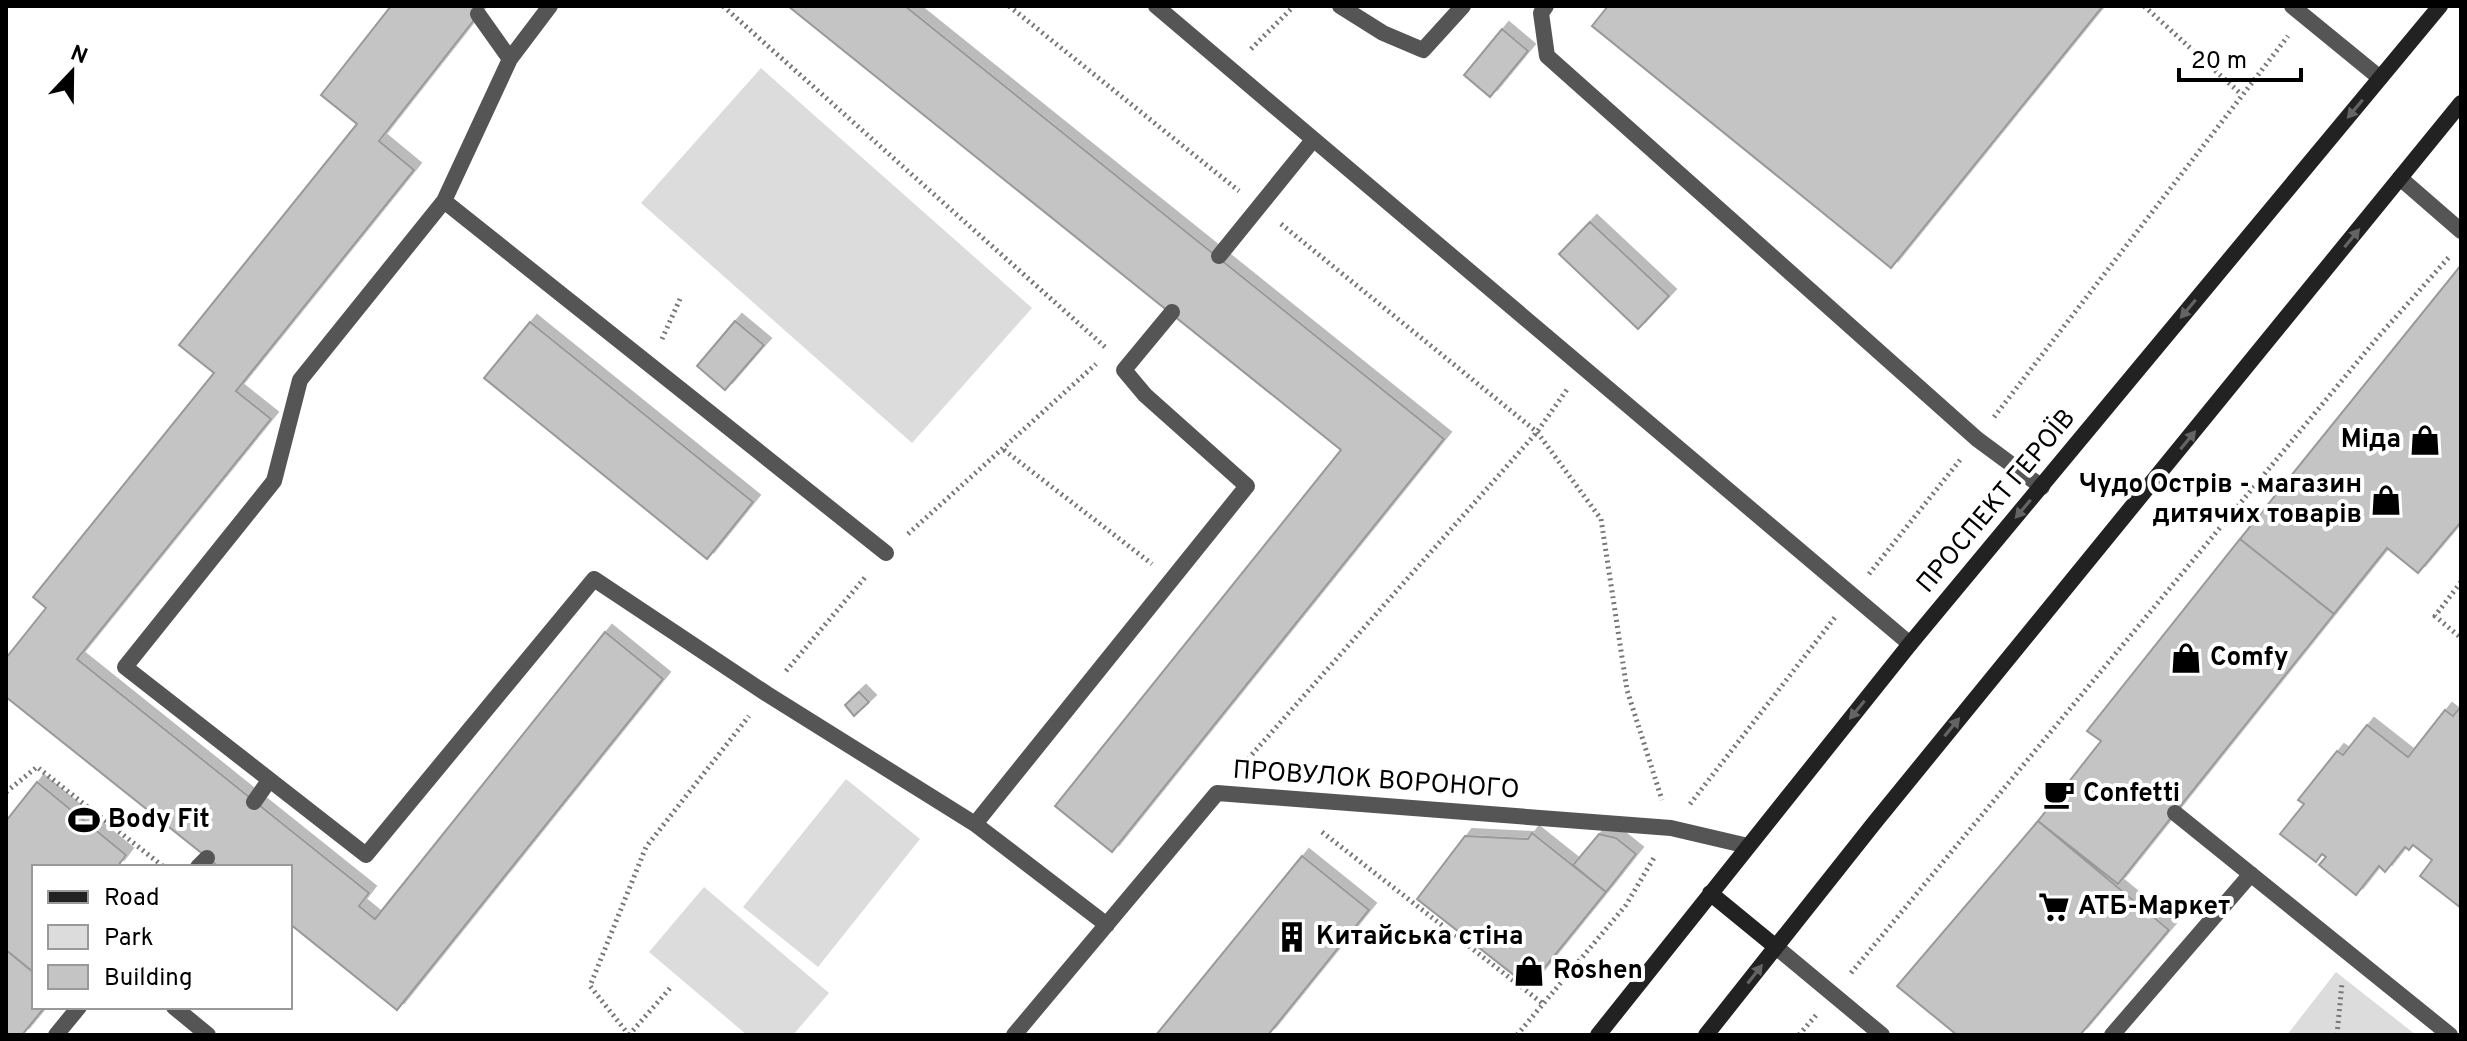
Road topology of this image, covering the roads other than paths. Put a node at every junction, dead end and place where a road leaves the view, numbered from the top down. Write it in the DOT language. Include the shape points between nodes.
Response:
graph roads {
  1 [pos="550,6"];
  2 [pos="1156,6"];
  3 [pos="1340,6"];
  4 [pos="1463,6"];
  5 [pos="1546,6"];
  6 [pos="2440,6"];
  7 [pos="2298,11"];
  8 [pos="478,14"];
  9 [pos="510,59"];
  10 [pos="2380,78"];
  11 [pos="2461,103"];
  12 [pos="1313,140"];
  13 [pos="2400,178"];
  14 [pos="444,201"];
  15 [pos="2461,231"];
  16 [pos="1219,256"];
  17 [pos="1172,312"];
  18 [pos="2042,487"];
  19 [pos="886,553"];
  20 [pos="1910,644"];
  21 [pos="268,782"];
  22 [pos="254,802"];
  23 [pos="2175,813"];
  24 [pos="975,824"];
  25 [pos="1748,846"];
  26 [pos="2251,874"];
  27 [pos="1710,893"];
  28 [pos="1107,925"];
  29 [pos="1776,947"];
  30 [pos="77,1009"];
  31 [pos="176,1009"];
  32 [pos="56,1035"];
  33 [pos="208,1035"];
  34 [pos="1014,1035"];
  35 [pos="1598,1035"];
  36 [pos="1706,1035"];
  37 [pos="1882,1035"];
  38 [pos="2112,1035"];
  39 [pos="2450,1035"];
  1 -- 9 [label="lane"];
  2 -- 12 [label="lane"];
  3 -- 4 [label="lane" via="1423,50"];
  5 -- 18 [label="lane" via="1541,13 1547,56 1977,439"];
  6 -- 10 [label="main road, ПРОСПЕКТ ГЕРОЇВ"];
  7 -- 10 [label="lane"];
  8 -- 9 [label="lane"];
  9 -- 14 [label="lane"];
  10 -- 18 [label="main road, ПРОСПЕКТ ГЕРОЇВ, one-way"];
  11 -- 13 [label="main road"];
  12 -- 16 [label="lane"];
  12 -- 20 [label="lane"];
  13 -- 15 [label="lane"];
  29 -- 13 [label="main road, one-way"];
  14 -- 19 [label="lane"];
  14 -- 21 [label="lane" via="300,380 274,481 125,667"];
  17 -- 24 [label="lane" via="1124,370 1247,486"];
  18 -- 20 [label="main road, ПРОСПЕКТ ГЕРОЇВ, one-way"];
  20 -- 25 [label="main road, ПРОСПЕКТ ГЕРОЇВ, one-way"];
  21 -- 22 [label="lane"];
  21 -- 24 [label="lane" via="366,855 594,579"];
  23 -- 26 [label="lane"];
  24 -- 28 [label="lane"];
  25 -- 27 [label="main road, ПРОСПЕКТ ГЕРОЇВ"];
  25 -- 28 [label="lane, ПРОВУЛОК ВОРОНОГО" via="1671,828 1217,793"];
  26 -- 38 [label="lane"];
  26 -- 39 [label="lane"];
  27 -- 29 [label="main road"];
  27 -- 35 [label="main road, ПРОСПЕКТ ГЕРОЇВ"];
  28 -- 34 [label="lane, ПРОВУЛОК ВОРОНОГО"];
  36 -- 29 [label="main road, one-way"];
  29 -- 37 [label="lane"];
  30 -- 32 [label="lane"];
  31 -- 33 [label="lane"];
}
